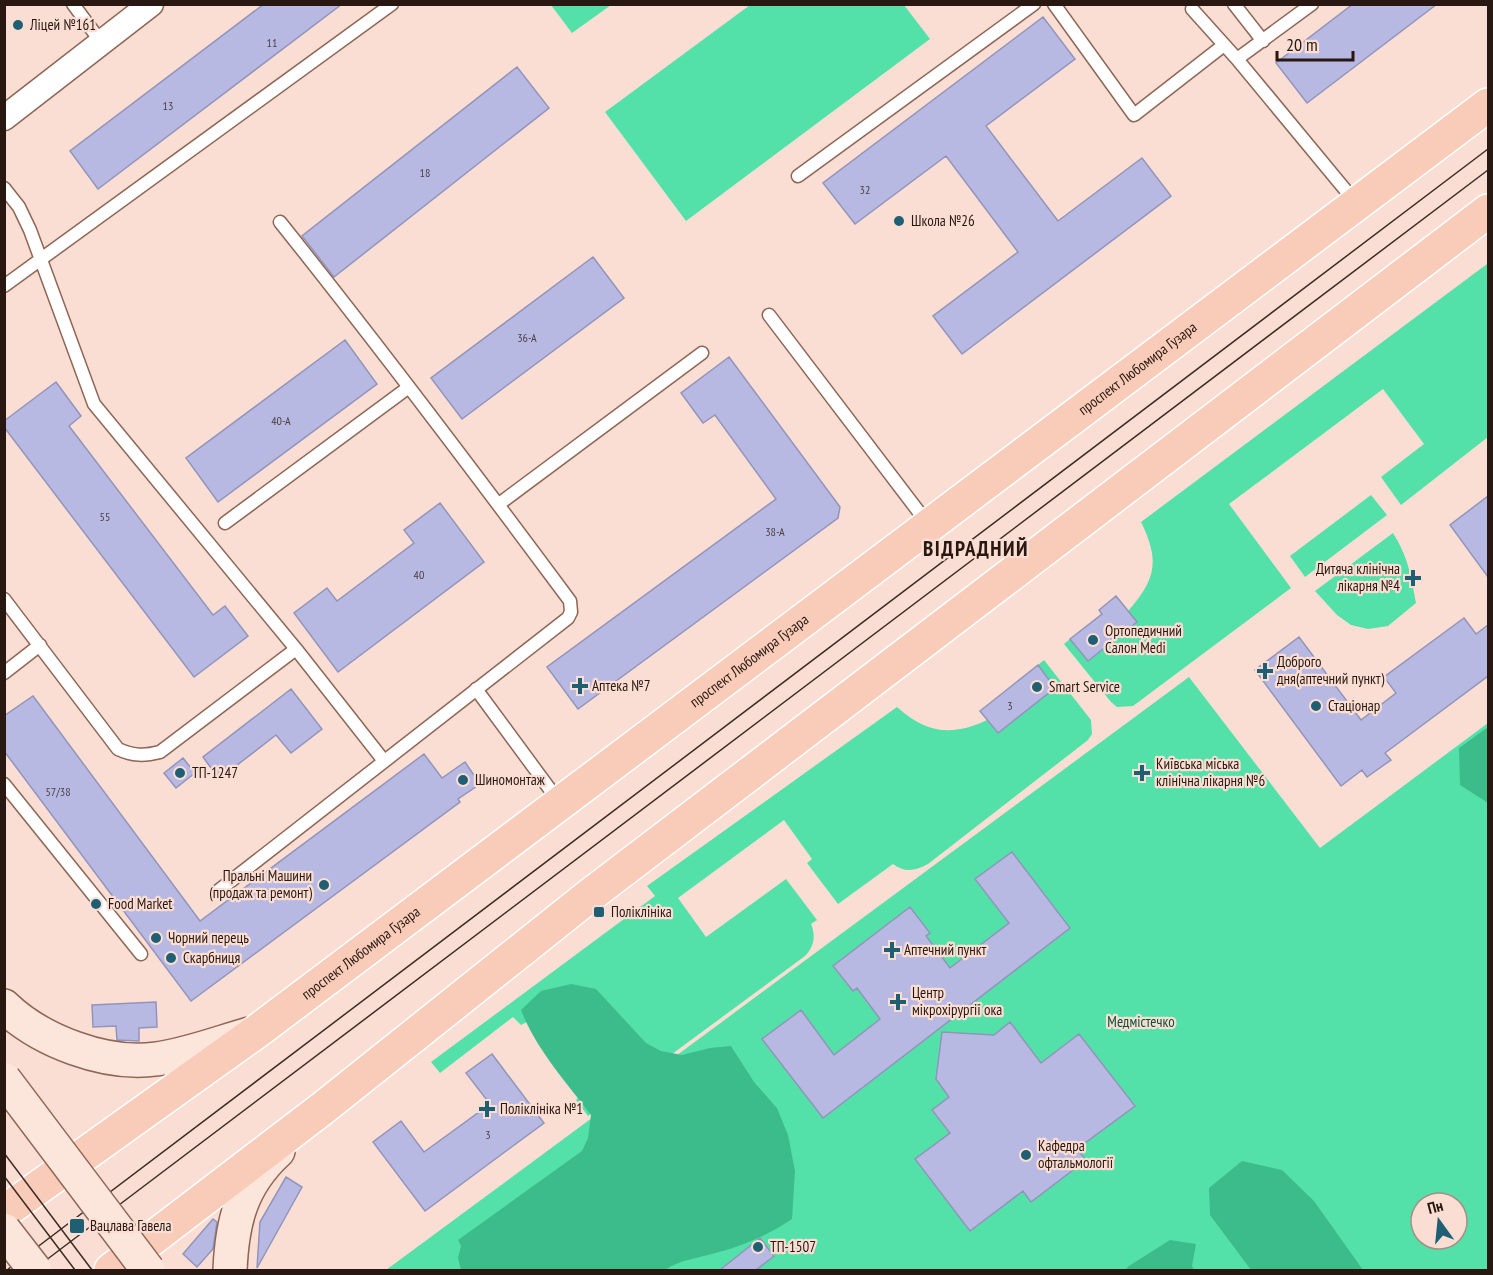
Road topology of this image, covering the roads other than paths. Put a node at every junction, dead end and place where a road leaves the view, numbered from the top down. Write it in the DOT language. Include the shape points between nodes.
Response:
graph roads {
  1 [pos="73,4"];
  2 [pos="151,4"];
  3 [pos="392,4"];
  4 [pos="1034,4"];
  5 [pos="1054,4"];
  6 [pos="1234,4"];
  7 [pos="1311,4"];
  8 [pos="1192,9"];
  9 [pos="1263,41"];
  10 [pos="101,42"];
  11 [pos="1224,45"];
  12 [pos="1237,59"];
  13 [pos="1488,105"];
  14 [pos="4,118"];
  15 [pos="798,176"];
  16 [pos="4,188"];
  17 [pos="1357,205"];
  18 [pos="1488,211"];
  19 [pos="280,222"];
  20 [pos="39,260"];
  21 [pos="4,286"];
  22 [pos="770,315"];
  23 [pos="702,353"];
  24 [pos="409,387"];
  25 [pos="499,504"];
  26 [pos="225,523"];
  27 [pos="930,526"];
  28 [pos="4,599"];
  29 [pos="40,645"];
  30 [pos="296,649"];
  31 [pos="4,673"];
  32 [pos="476,689"];
  33 [pos="384,761"];
  34 [pos="4,784"];
  35 [pos="560,804"];
  36 [pos="218,891"];
  37 [pos="141,954"];
  38 [pos="4,1006"];
  39 [pos="256,1032"];
  40 [pos="4,1079"];
  41 [pos="323,1108"];
  42 [pos="4,1212"];
  43 [pos="4,1230"];
  44 [pos="35,1270"];
  45 [pos="111,1270"];
  46 [pos="147,1270"];
  47 [pos="231,1270"];
  1 -- 10 [label="lane"];
  2 -- 10 [label="street"];
  3 -- 20 [label="lane"];
  4 -- 15 [label="lane"];
  5 -- 11 [label="lane" via="1134,115"];
  6 -- 9 [label="lane"];
  7 -- 9 [label="lane"];
  8 -- 11 [label="lane"];
  9 -- 12 [label="lane"];
  10 -- 14 [label="street"];
  11 -- 12 [label="lane"];
  12 -- 17 [label="lane"];
  13 -- 17 [label="main road, проспект Любомира Гузара"];
  16 -- 20 [label="lane" via="23,214"];
  17 -- 27 [label="main road, проспект Любомира Гузара"];
  18 -- 41 [label="main road" via="589,896"];
  19 -- 24 [label="lane"];
  20 -- 21 [label="lane"];
  20 -- 30 [label="lane" via="93,405"];
  22 -- 27 [label="lane"];
  23 -- 25 [label="lane"];
  24 -- 25 [label="lane"];
  24 -- 26 [label="lane"];
  25 -- 32 [label="lane" via="572,607 568,618"];
  27 -- 35 [label="main road, проспект Любомира Гузара"];
  28 -- 29 [label="lane"];
  29 -- 30 [label="lane" via="118,749 146,756 160,752"];
  29 -- 31 [label="lane"];
  30 -- 33 [label="lane"];
  32 -- 33 [label="lane"];
  32 -- 35 [label="lane"];
  33 -- 36 [label="lane"];
  34 -- 37 [label="lane"];
  35 -- 39 [label="main road, проспект Любомира Гузара"];
  38 -- 39 [label="main road" via="57,1042 110,1059 154,1060"];
  39 -- 42 [label="main road, проспект Любомира Гузара"];
  40 -- 46 [label="main road, bridge"];
  41 -- 45 [label="main road"];
  41 -- 47 [label="main road" via="261,1166 248,1188 238,1214"];
  43 -- 44 [label="main road, bridge"];
}
